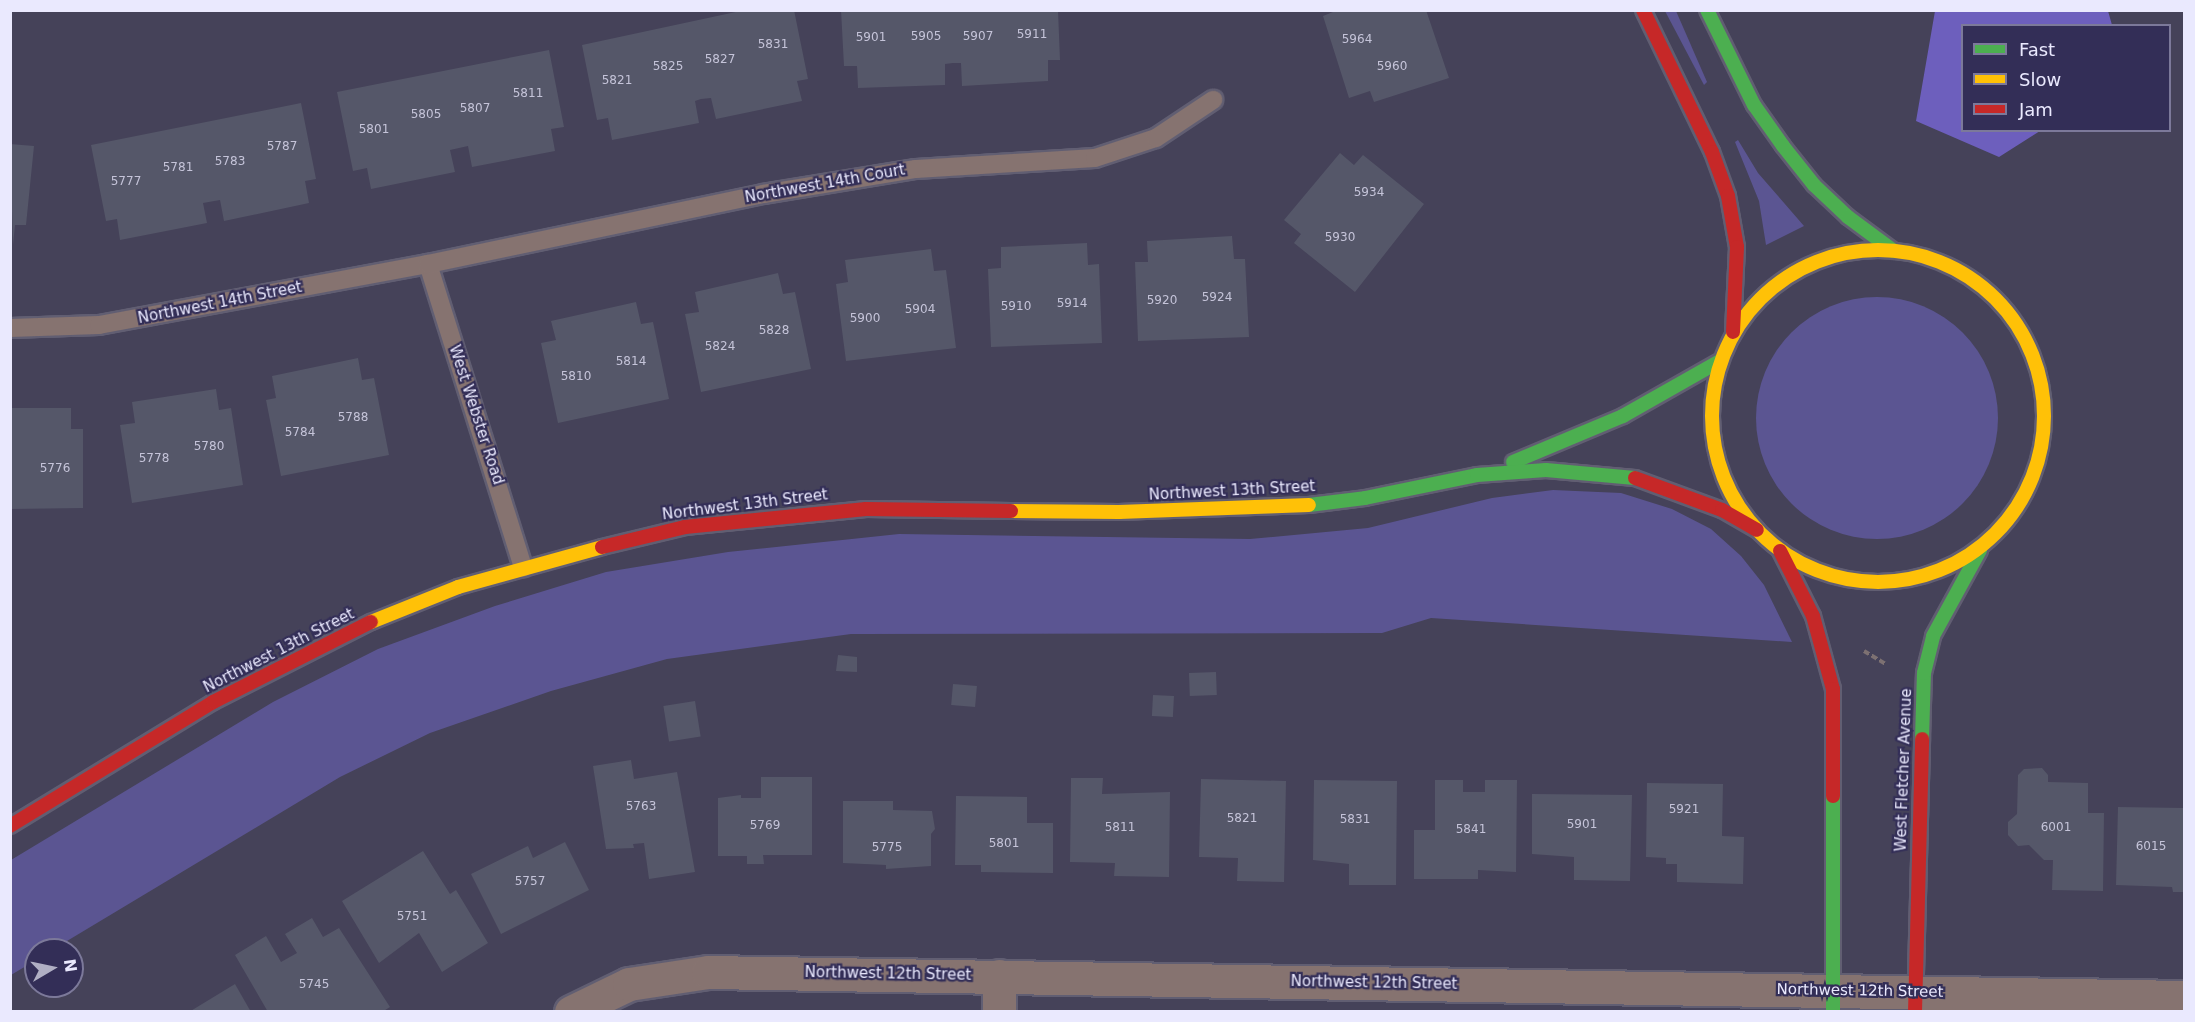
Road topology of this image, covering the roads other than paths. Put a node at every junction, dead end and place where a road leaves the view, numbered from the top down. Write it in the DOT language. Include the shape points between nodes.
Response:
graph roads {
  1 [pos="1643,10"];
  2 [pos="1707,10"];
  3 [pos="1213,100"];
  4 [pos="1894,250"];
  5 [pos="428,264"];
  6 [pos="10,328"];
  7 [pos="1733,332"];
  8 [pos="1720,361"];
  9 [pos="1477,475"];
  10 [pos="1757,530"];
  11 [pos="1984,545"];
  12 [pos="1780,551"];
  13 [pos="524,567"];
  14 [pos="10,825"];
  15 [pos="999,976"];
  16 [pos="2184,997"];
  17 [pos="1499,998"];
  18 [pos="1833,1002"];
  19 [pos="1915,1002"];
  20 [pos="571,1011"];
  21 [pos="999,1011"];
  1 -- 7 [label="main road" via="1712,152 1728,196 1737,247"];
  2 -- 4 [label="main road" via="1754,105 1789,154 1848,217"];
  3 -- 5 [label="lane, Northwest 14th Court" via="1156,138 1095,159 916,169 763,194"];
  4 -- 7 [label="main road" via="1860,251 1825,259 1798,271 1768,292"];
  4 -- 11 [label="main road" via="1927,257 1958,271 1990,294 2017,324 2036,363 2044,406 2039,457 2027,490 2007,521"];
  5 -- 6 [label="lane, Northwest 14th Street" via="99,325"];
  5 -- 13 [label="lane, West Webster Road"];
  7 -- 8 [label="main road"];
  8 -- 9 [label="main road, Northwest 13th Street" via="1592,431"];
  8 -- 10 [label="main road" via="1713,428 1721,470 1736,503"];
  9 -- 10 [label="main road, Northwest 13th Street" via="1546,470 1597,472 1646,480 1722,510"];
  9 -- 13 [label="main road, Northwest 13th Street" via="1365,498 1289,507 1130,512 866,509 783,515 685,527"];
  10 -- 12 [label="main road"];
  11 -- 12 [label="main road" via="1950,566 1914,579 1882,583 1843,579 1815,570"];
  11 -- 19 [label="main road, West Fletcher Avenue" via="1948,602 1926,657 1920,729"];
  12 -- 18 [label="main road" via="1812,616 1833,689"];
  13 -- 14 [label="main road, Northwest 13th Street" via="458,587 347,632 213,702"];
  15 -- 17 [label="street, Northwest 12th Street"];
  15 -- 20 [label="street, Northwest 12th Street" via="708,972 629,984"];
  15 -- 21 [label="street"];
  16 -- 19 [label="street, Northwest 12th Street"];
  17 -- 18 [label="street, Northwest 12th Street"];
  18 -- 19 [label="street, Northwest 12th Street"];
}
